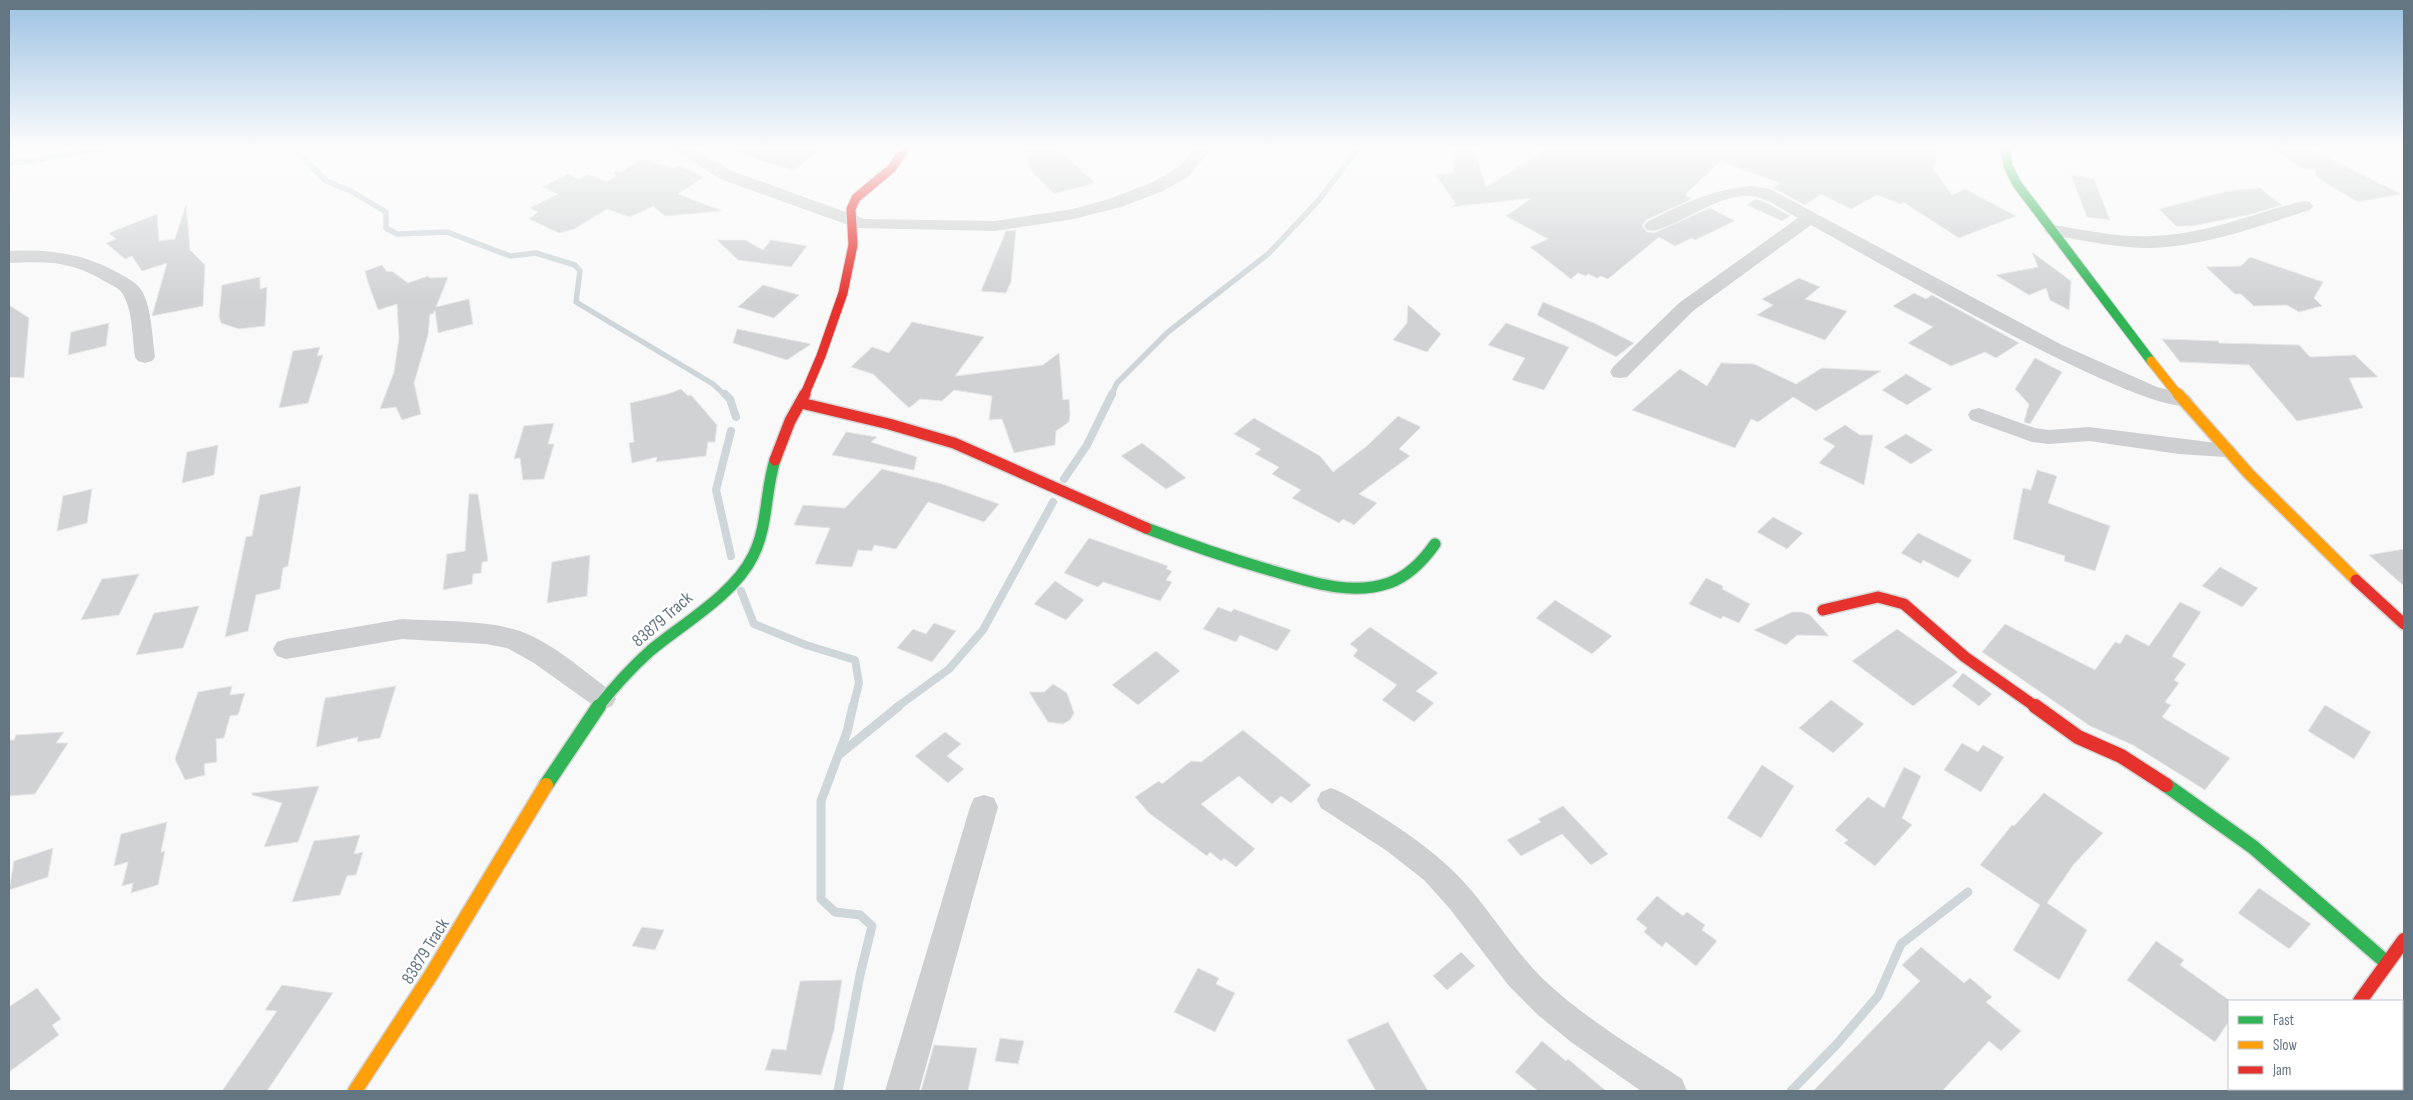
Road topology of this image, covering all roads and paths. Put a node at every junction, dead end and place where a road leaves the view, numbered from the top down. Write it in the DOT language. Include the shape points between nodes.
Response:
graph roads {
  1 [pos="791,198"];
  2 [pos="856,198"];
  3 [pos="1126,198"];
  4 [pos="1722,198"];
  5 [pos="1773,198"];
  6 [pos="2028,198"];
  7 [pos="2304,206"];
  8 [pos="1808,219"];
  9 [pos="852,220"];
  10 [pos="1652,226"];
  11 [pos="2053,230"];
  12 [pos="9,258"];
  13 [pos="145,357"];
  14 [pos="1620,372"];
  15 [pos="2182,400"];
  16 [pos="801,403"];
  17 [pos="1979,415"];
  18 [pos="2225,450"];
  19 [pos="1435,544"];
  20 [pos="1823,610"];
  21 [pos="2404,624"];
  22 [pos="286,649"];
  23 [pos="603,699"];
  24 [pos="1331,800"];
  25 [pos="984,807"];
  26 [pos="2404,940"];
  27 [pos="2387,963"];
  28 [pos="2361,1000"];
  29 [pos="355,1091"];
  30 [pos="902,1091"];
  31 [pos="1670,1091"];
  1 -- 9 [label="street"];
  2 -- 9 [label="street, 83879 Track" via="851,209"];
  3 -- 9 [label="street" via="1074,214 995,226 883,225"];
  4 -- 10 [label="street" via="1685,210"];
  5 -- 8 [label="street"];
  6 -- 11 [label="street"];
  7 -- 11 [label="street" via="2205,236 2151,242"];
  8 -- 14 [label="street" via="1686,306"];
  8 -- 15 [label="street" via="2055,350 2150,392"];
  9 -- 16 [label="street, 83879 Track" via="853,245 843,293"];
  11 -- 15 [label="street"];
  12 -- 13 [label="street" via="44,255 83,261 120,282 134,294"];
  15 -- 18 [label="street"];
  16 -- 19 [label="street" via="942,438 1103,510 1230,559 1304,580 1352,589 1381,585 1418,567"];
  16 -- 23 [label="street, 83879 Track" via="790,421 766,487 760,543 751,560 734,581 652,651"];
  17 -- 18 [label="street" via="2032,435 2089,434 2178,447"];
  18 -- 21 [label="street" via="2295,526"];
  20 -- 27 [label="street" via="1878,597 1904,604 1965,657 2078,737 2121,756 2207,811 2307,890"];
  22 -- 23 [label="street" via="402,629 486,634 513,639"];
  23 -- 29 [label="street, 83879 Track" via="551,776 431,976"];
  24 -- 31 [label="street" via="1390,837 1434,871 1532,989 1576,1027"];
  25 -- 30 [label="street"];
  26 -- 27 [label="street"];
  27 -- 28 [label="street"];
}
